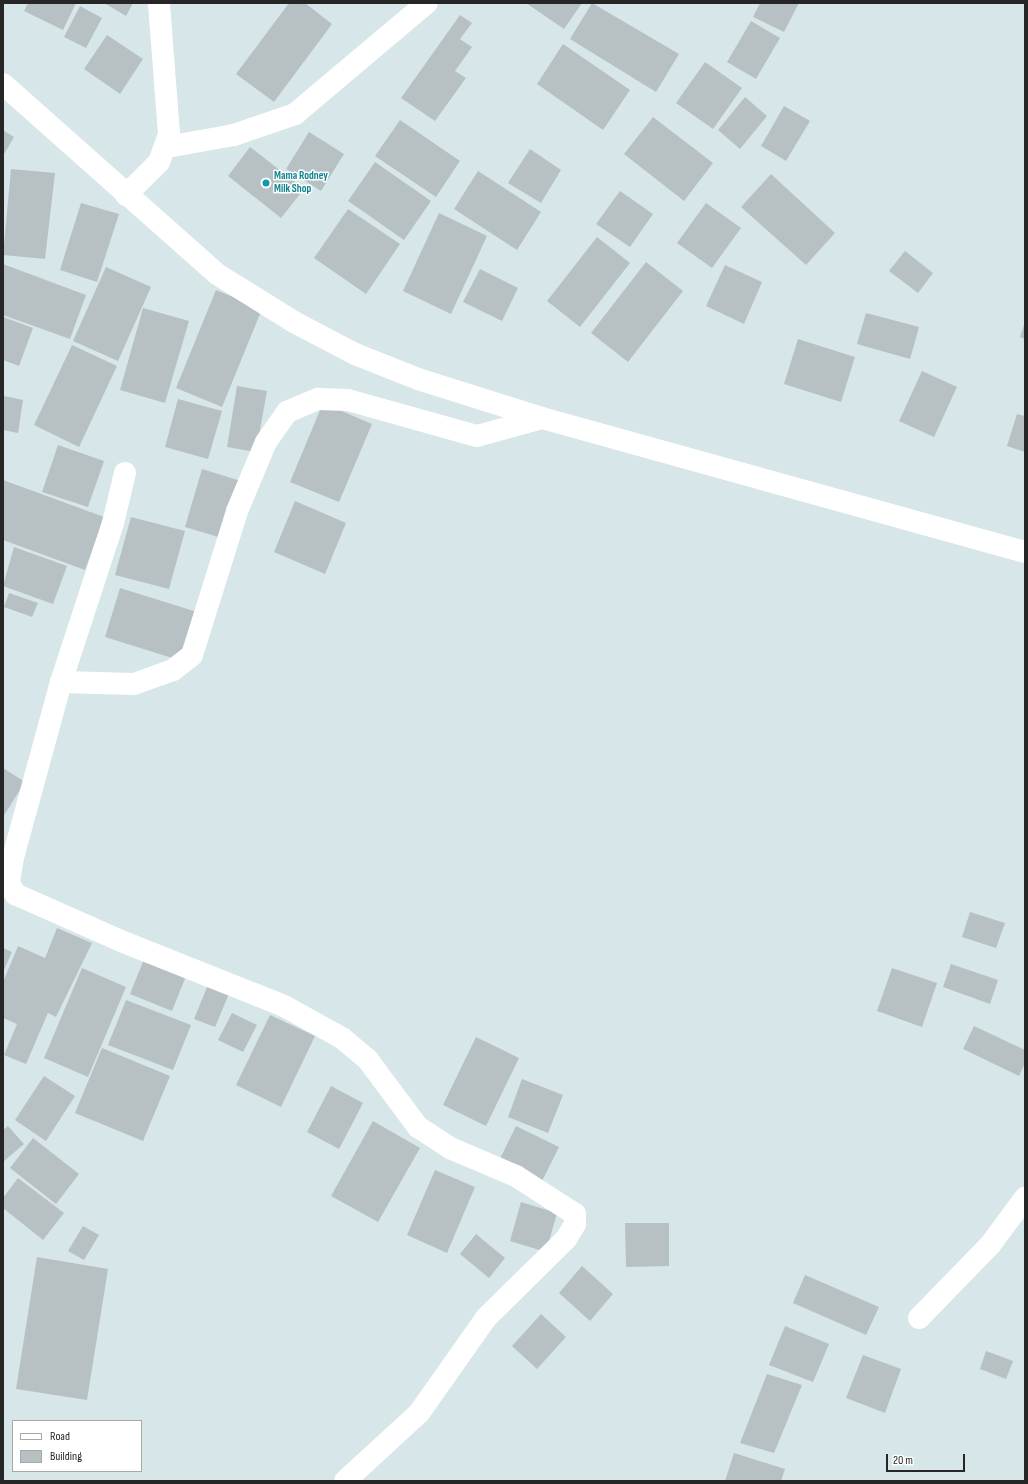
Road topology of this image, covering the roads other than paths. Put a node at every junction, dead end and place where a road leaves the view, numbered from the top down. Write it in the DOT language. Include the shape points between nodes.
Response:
graph roads {
  1 [pos="159,3"];
  2 [pos="427,3"];
  3 [pos="3,84"];
  4 [pos="167,147"];
  5 [pos="126,196"];
  6 [pos="542,418"];
  7 [pos="125,473"];
  8 [pos="1025,552"];
  9 [pos="61,682"];
  10 [pos="1025,1198"];
  11 [pos="919,1318"];
  12 [pos="345,1481"];
  1 -- 4 [label="street" via="168,104"];
  2 -- 4 [label="street" via="295,114 234,135"];
  3 -- 5 [label="street"];
  4 -- 5 [label="street" via="159,162"];
  5 -- 6 [label="street" via="217,274 294,322 355,354 418,379"];
  6 -- 8 [label="street"];
  6 -- 9 [label="street" via="477,436 348,400 318,399 287,412 266,442 237,511 192,655 172,670 134,684"];
  7 -- 9 [label="street" via="113,523"];
  9 -- 12 [label="street" via="13,857 9,883 15,894 121,942 284,1006 342,1038 368,1060 418,1128 450,1148 516,1176 575,1214 575,1224 566,1239 486,1318 419,1413"];
  10 -- 11 [label="street" via="990,1245"];
}
